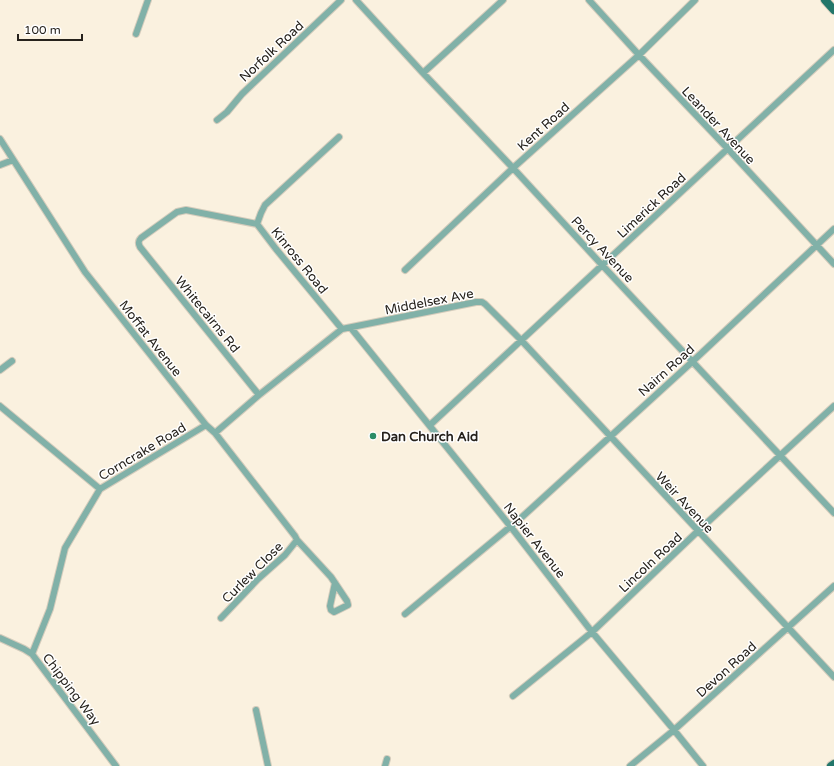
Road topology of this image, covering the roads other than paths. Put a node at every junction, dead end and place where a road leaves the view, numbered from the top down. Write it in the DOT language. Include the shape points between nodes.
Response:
graph roads {
  1 [pos="148,0"];
  2 [pos="341,0"];
  3 [pos="356,0"];
  4 [pos="502,0"];
  5 [pos="589,0"];
  6 [pos="695,0"];
  7 [pos="825,0"];
  8 [pos="834,10"];
  9 [pos="136,34"];
  10 [pos="834,50"];
  11 [pos="639,55"];
  12 [pos="423,73"];
  13 [pos="217,120"];
  14 [pos="339,137"];
  15 [pos="0,139"];
  16 [pos="728,149"];
  17 [pos="13,160"];
  18 [pos="0,165"];
  19 [pos="513,168"];
  20 [pos="257,224"];
  21 [pos="834,229"];
  22 [pos="816,245"];
  23 [pos="834,264"];
  24 [pos="602,265"];
  25 [pos="405,270"];
  26 [pos="351,328"];
  27 [pos="342,329"];
  28 [pos="521,340"];
  29 [pos="12,361"];
  30 [pos="692,362"];
  31 [pos="0,370"];
  32 [pos="258,395"];
  33 [pos="0,406"];
  34 [pos="834,406"];
  35 [pos="206,425"];
  36 [pos="430,425"];
  37 [pos="215,434"];
  38 [pos="610,437"];
  39 [pos="780,456"];
  40 [pos="100,489"];
  41 [pos="834,513"];
  42 [pos="511,527"];
  43 [pos="698,531"];
  44 [pos="297,540"];
  45 [pos="335,583"];
  46 [pos="834,586"];
  47 [pos="405,614"];
  48 [pos="221,618"];
  49 [pos="788,628"];
  50 [pos="592,632"];
  51 [pos="0,638"];
  52 [pos="32,654"];
  53 [pos="834,677"];
  54 [pos="513,696"];
  55 [pos="256,710"];
  56 [pos="674,730"];
  57 [pos="834,764"];
  58 [pos="116,766"];
  59 [pos="268,766"];
  60 [pos="630,766"];
  61 [pos="703,766"];
  62 [pos="831,766"];
  1 -- 9 [label="street"];
  2 -- 13 [label="street, Norfolk Road"];
  3 -- 12 [label="street, Percy Avenue"];
  4 -- 12 [label="street"];
  5 -- 11 [label="street, Leander Avenue"];
  6 -- 11 [label="street, Kent Road"];
  7 -- 8 [label="main road"];
  10 -- 16 [label="street, Limerick Road"];
  11 -- 16 [label="street, Leander Avenue"];
  11 -- 19 [label="street, Kent Road"];
  12 -- 19 [label="street, Percy Avenue"];
  14 -- 20 [label="street, Kinross Road" via="265,205"];
  15 -- 17 [label="street, Moffat Avenue"];
  16 -- 22 [label="street, Leander Avenue"];
  16 -- 24 [label="street, Limerick Road"];
  17 -- 18 [label="street"];
  17 -- 35 [label="street, Moffat Avenue" via="85,272"];
  19 -- 24 [label="street, Percy Avenue"];
  19 -- 25 [label="street, Kent Road"];
  20 -- 27 [label="street, Kinross Road"];
  20 -- 32 [label="street, Whitecairns Rd" via="181,210 138,241 140,247"];
  21 -- 22 [label="street, Nairn Road"];
  22 -- 23 [label="street, Leander Avenue"];
  22 -- 30 [label="street, Nairn Road"];
  24 -- 28 [label="street, Limerick Road"];
  24 -- 30 [label="street, Percy Avenue"];
  26 -- 27 [label="street"];
  26 -- 28 [label="street, Middelsex Ave" via="479,302 485,304"];
  26 -- 36 [label="street, Napier Avenue"];
  27 -- 32 [label="street"];
  28 -- 36 [label="street, Limerick Road"];
  28 -- 38 [label="street, Weir Avenue"];
  29 -- 31 [label="street"];
  30 -- 38 [label="street, Nairn Road"];
  30 -- 39 [label="street, Percy Avenue"];
  32 -- 37 [label="street"];
  33 -- 40 [label="street"];
  34 -- 39 [label="street, Lincoln Road"];
  35 -- 37 [label="street, Moffat Avenue"];
  35 -- 40 [label="street, Corncrake Road"];
  36 -- 42 [label="street, Napier Avenue"];
  37 -- 44 [label="street, Moffat Avenue"];
  38 -- 42 [label="street, Nairn Road"];
  38 -- 43 [label="street, Weir Avenue"];
  39 -- 41 [label="street, Percy Avenue"];
  39 -- 43 [label="street, Lincoln Road"];
  40 -- 52 [label="street, Corncrake Road" via="65,548 50,609"];
  42 -- 47 [label="street, Nairn Road"];
  42 -- 50 [label="street, Napier Avenue"];
  43 -- 49 [label="street, Weir Avenue"];
  43 -- 50 [label="street, Lincoln Road"];
  44 -- 45 [label="street, Moffat Avenue"];
  44 -- 48 [label="street, Curlew Close"];
  46 -- 49 [label="street, Devon Road"];
  49 -- 53 [label="street, Weir Avenue"];
  49 -- 56 [label="street, Devon Road"];
  50 -- 54 [label="street, Lincoln Road"];
  50 -- 56 [label="street, Napier Avenue"];
  51 -- 52 [label="street, Chipping Way"];
  52 -- 58 [label="street, Chipping Way"];
  55 -- 59 [label="street"];
  56 -- 60 [label="street, Devon Road"];
  56 -- 61 [label="street, Napier Avenue"];
  57 -- 62 [label="main road"];
}
